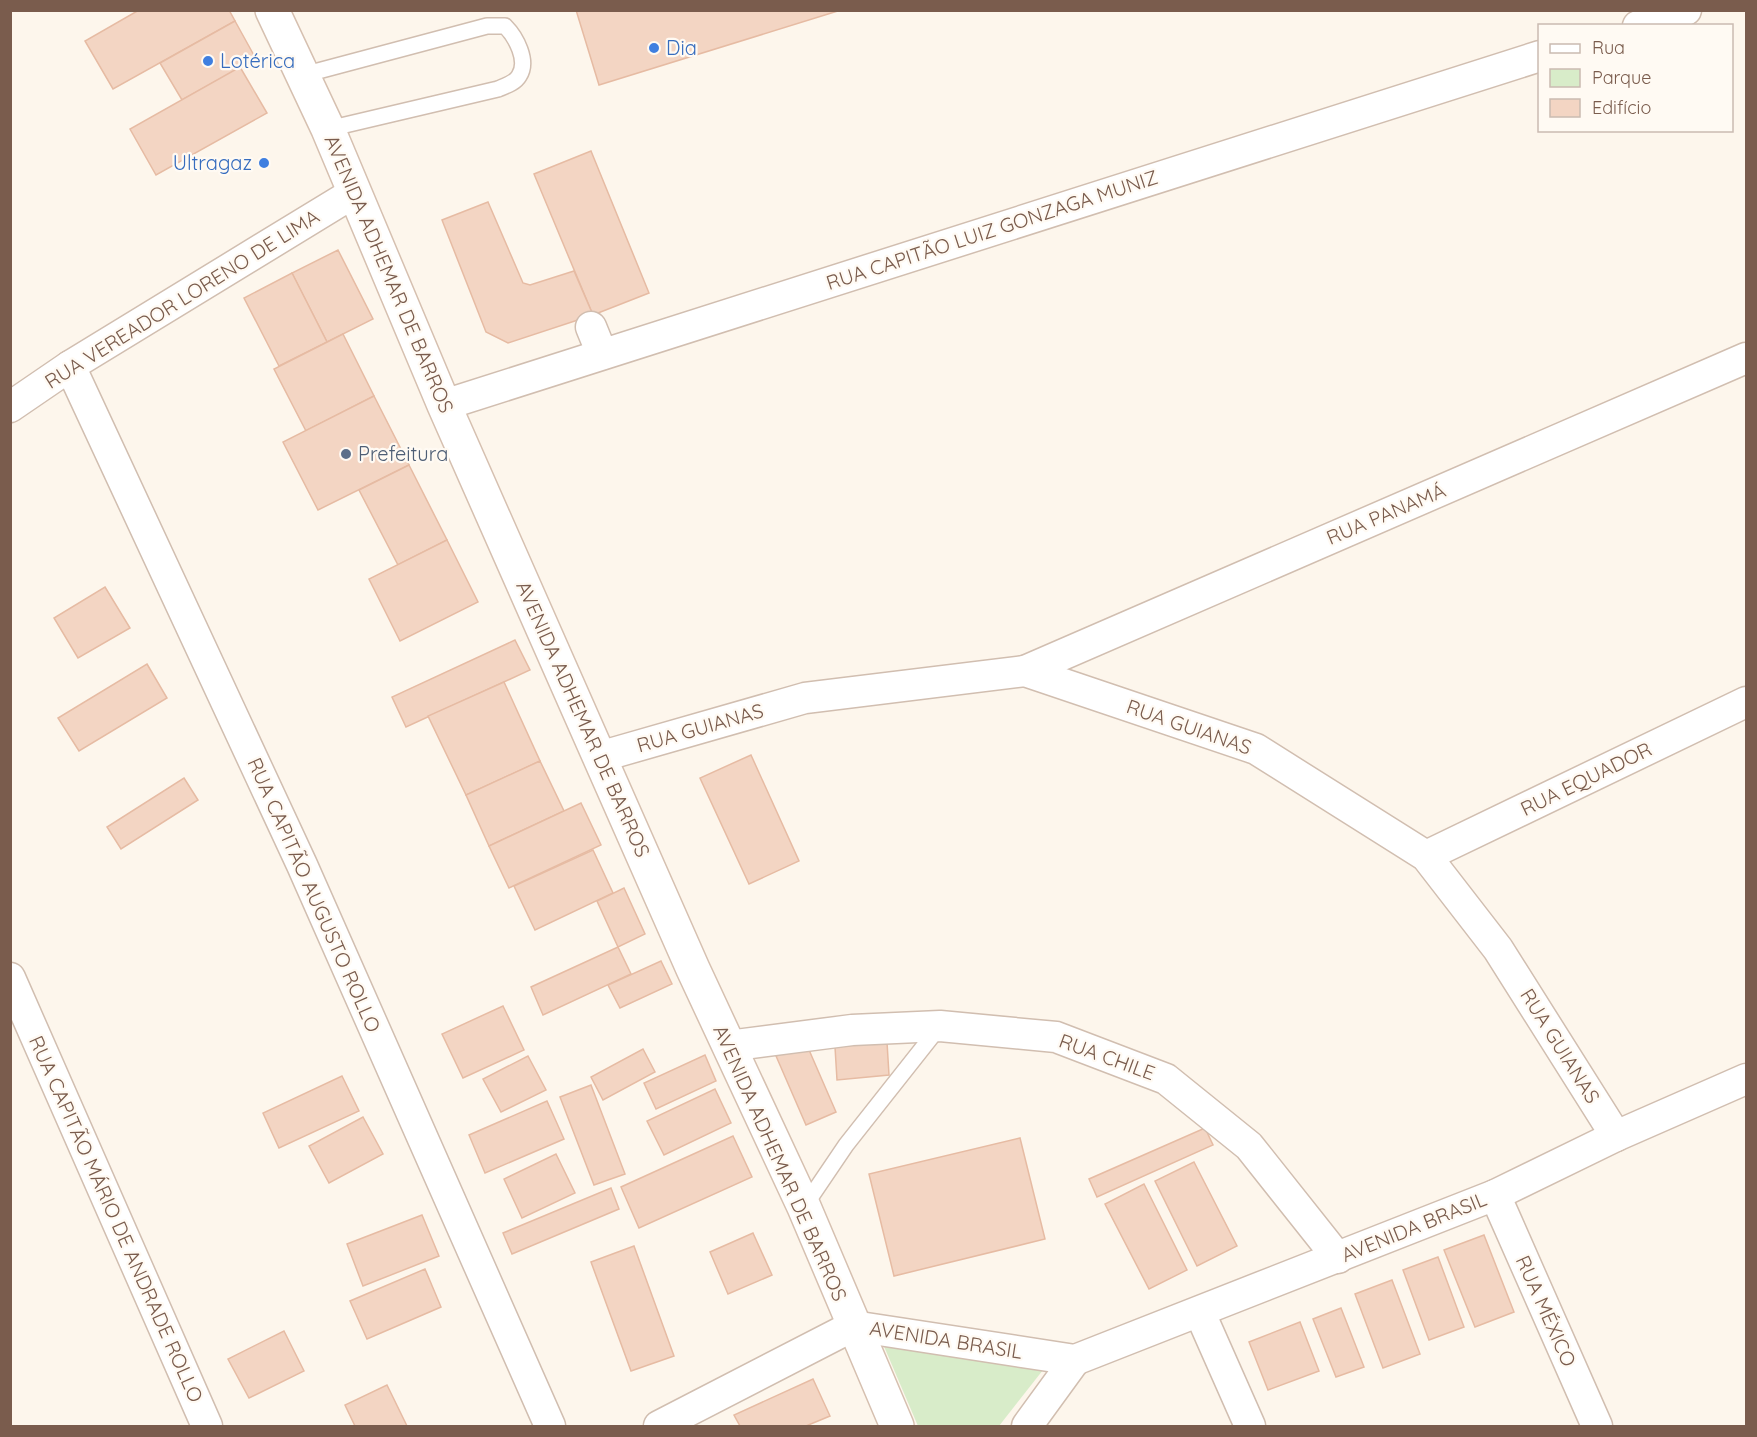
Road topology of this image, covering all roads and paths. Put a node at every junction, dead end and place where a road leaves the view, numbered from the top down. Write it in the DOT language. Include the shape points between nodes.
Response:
graph roads {
  1 [pos="272,10"];
  2 [pos="1686,10"];
  3 [pos="1644,24"];
  4 [pos="1538,56"];
  5 [pos="303,75"];
  6 [pos="328,129"];
  7 [pos="355,192"];
  8 [pos="591,327"];
  9 [pos="602,354"];
  10 [pos="1746,358"];
  11 [pos="70,366"];
  12 [pos="444,405"];
  13 [pos="10,407"];
  14 [pos="1025,671"];
  15 [pos="1746,702"];
  16 [pos="599,757"];
  17 [pos="1426,856"];
  18 [pos="10,978"];
  19 [pos="940,1026"];
  20 [pos="728,1046"];
  21 [pos="1746,1079"];
  22 [pos="1616,1136"];
  23 [pos="1495,1195"];
  24 [pos="804,1207"];
  25 [pos="1338,1258"];
  26 [pos="1200,1313"];
  27 [pos="853,1326"];
  28 [pos="1076,1360"];
  29 [pos="207,1426"];
  30 [pos="550,1426"];
  31 [pos="659,1426"];
  32 [pos="897,1426"];
  33 [pos="1027,1426"];
  34 [pos="1250,1426"];
  35 [pos="1597,1426"];
  1 -- 5 [label="main road, AVENIDA ADHEMAR DE BARROS"];
  2 -- 3 [label="street"];
  4 -- 9 [label="street, RUA CAPITÃO LUIZ GONZAGA MUNIZ"];
  5 -- 6 [label="main road, AVENIDA ADHEMAR DE BARROS"];
  5 -- 6 [label="lane" via="487,26 505,26 516,37 522,64 520,76 511,83"];
  6 -- 7 [label="main road, AVENIDA ADHEMAR DE BARROS"];
  7 -- 11 [label="street, RUA VEREADOR LORENO DE LIMA"];
  7 -- 12 [label="main road, AVENIDA ADHEMAR DE BARROS"];
  8 -- 9 [label="street"];
  9 -- 12 [label="street, RUA CAPITÃO LUIZ GONZAGA MUNIZ"];
  10 -- 14 [label="street, RUA PANAMÁ"];
  11 -- 13 [label="street, RUA VEREADOR LORENO DE LIMA"];
  11 -- 30 [label="street, RUA CAPITÃO AUGUSTO ROLLO" via="302,865"];
  12 -- 16 [label="main road, AVENIDA ADHEMAR DE BARROS"];
  14 -- 16 [label="street, RUA GUIANAS" via="805,698"];
  14 -- 17 [label="street, RUA GUIANAS" via="1256,749"];
  15 -- 17 [label="street, RUA EQUADOR"];
  16 -- 20 [label="main road, AVENIDA ADHEMAR DE BARROS"];
  17 -- 22 [label="street, RUA GUIANAS" via="1498,949"];
  18 -- 29 [label="street, RUA CAPITÃO MÁRIO DE ANDRADE ROLLO"];
  19 -- 20 [label="street, RUA CHILE" via="852,1030"];
  19 -- 24 [label="lane" via="846,1145"];
  19 -- 25 [label="street, RUA CHILE" via="1056,1037 1166,1079 1249,1146"];
  20 -- 24 [label="main road, AVENIDA ADHEMAR DE BARROS"];
  21 -- 22 [label="street, AVENIDA BRASIL"];
  22 -- 23 [label="street, AVENIDA BRASIL"];
  23 -- 25 [label="street, AVENIDA BRASIL"];
  23 -- 35 [label="street, RUA MÉXICO"];
  24 -- 27 [label="main road, AVENIDA ADHEMAR DE BARROS"];
  25 -- 26 [label="street, AVENIDA BRASIL"];
  26 -- 28 [label="street, AVENIDA BRASIL"];
  26 -- 34 [label="street"];
  27 -- 28 [label="street, AVENIDA BRASIL"];
  27 -- 31 [label="street"];
  27 -- 32 [label="main road, AVENIDA ADHEMAR DE BARROS"];
  28 -- 33 [label="street"];
}
